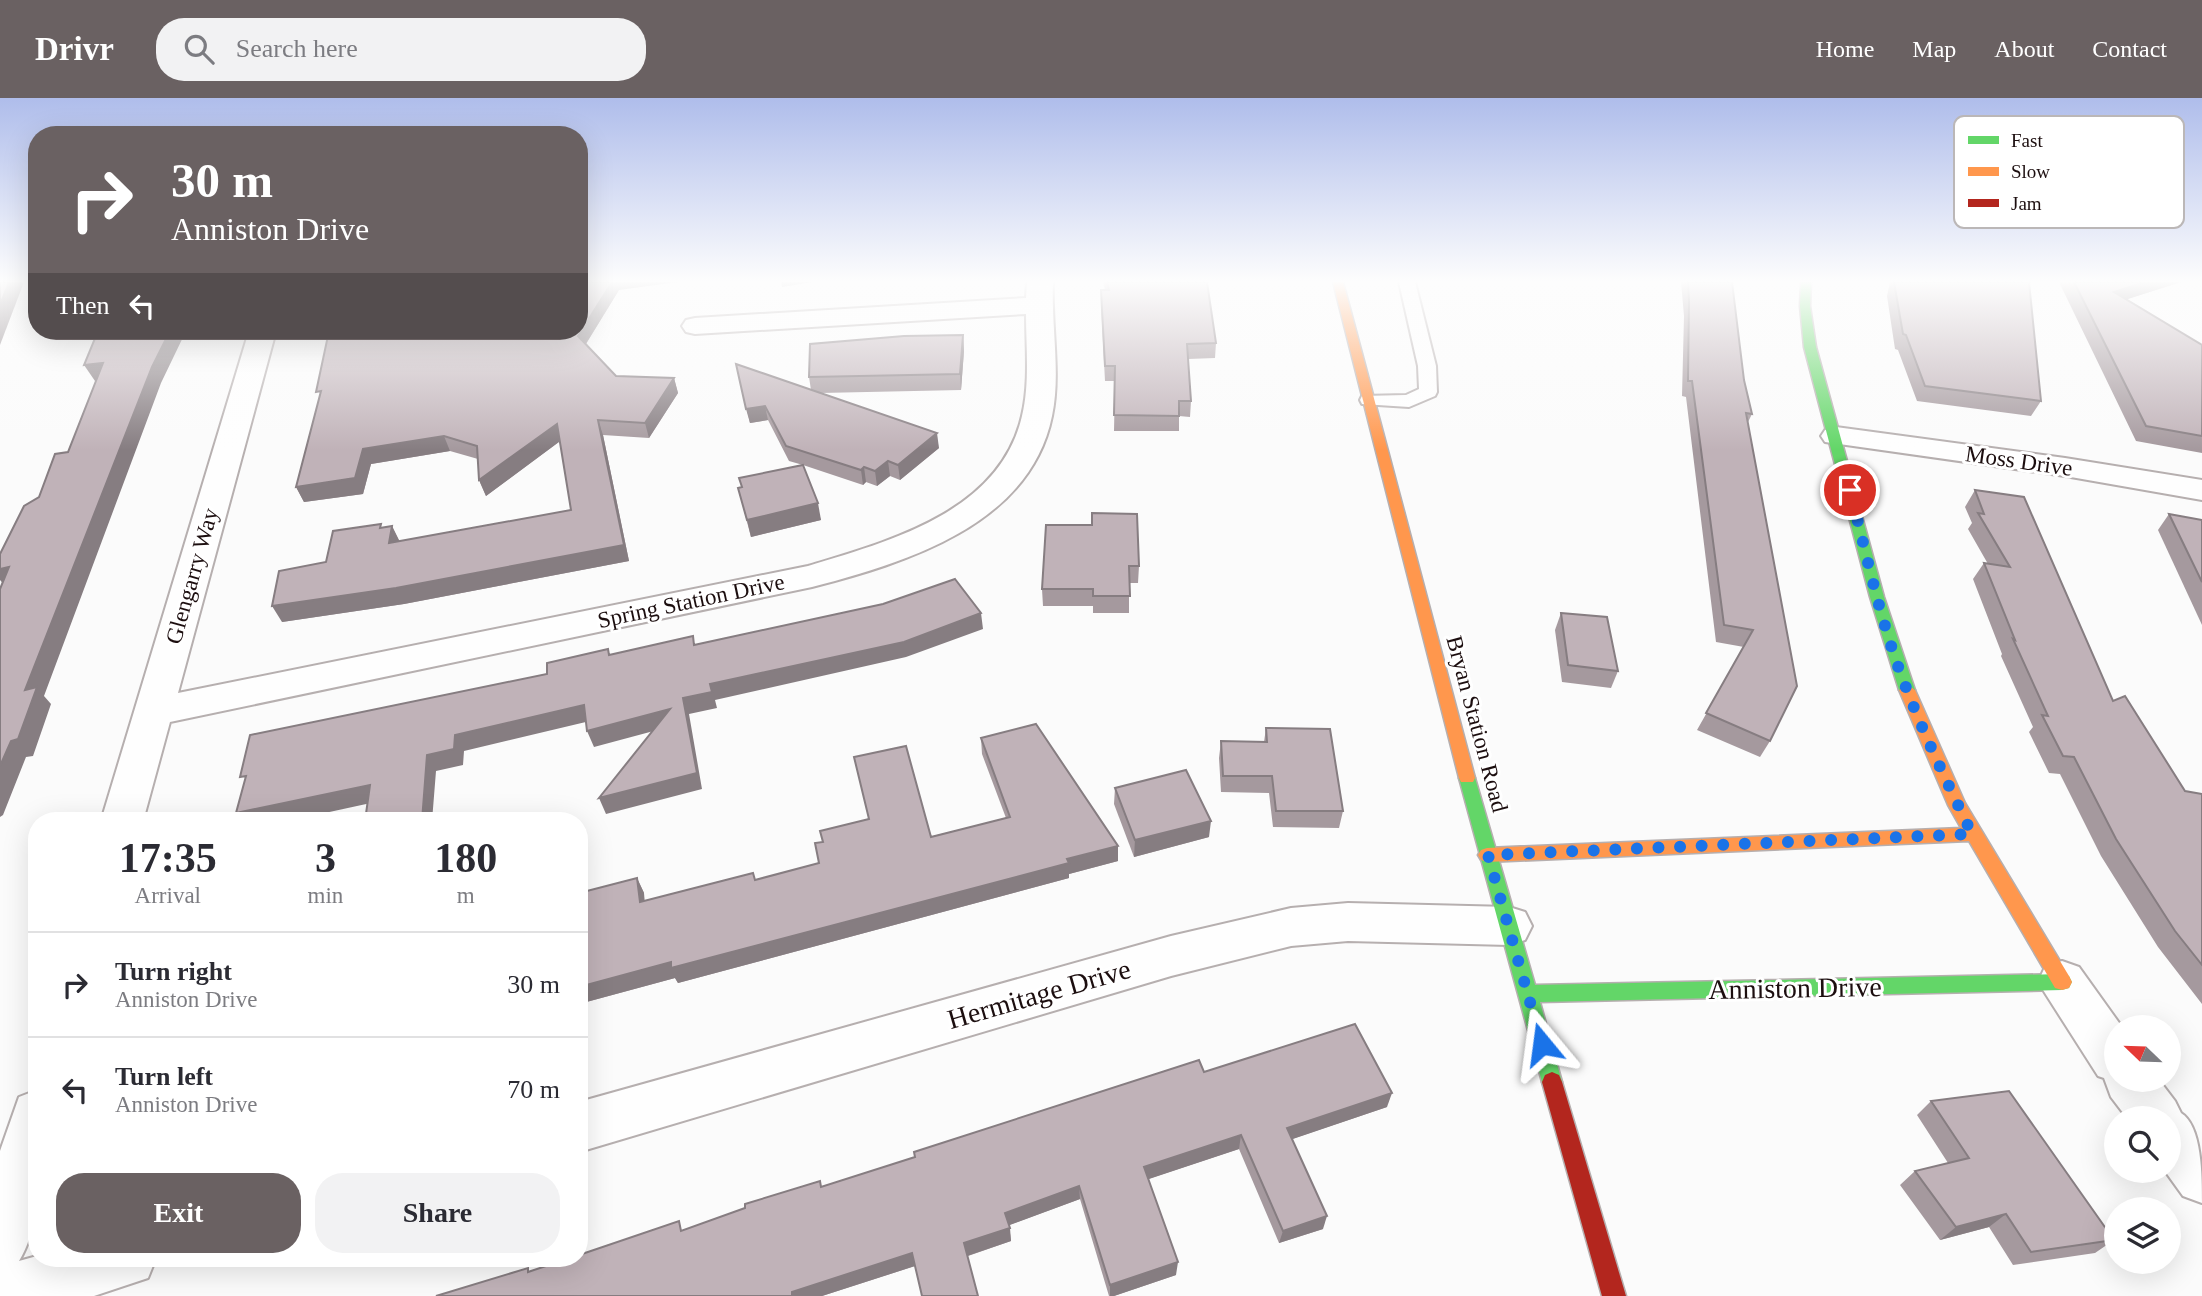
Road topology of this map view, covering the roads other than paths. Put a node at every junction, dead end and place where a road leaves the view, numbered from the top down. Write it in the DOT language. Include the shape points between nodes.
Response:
graph roads {
  1 [pos="1039,338"];
  2 [pos="1353,338"];
  3 [pos="1419,338"];
  4 [pos="1809,338"];
  5 [pos="259,340"];
  6 [pos="1369,400"];
  7 [pos="1836,436"];
  8 [pos="2202,490"];
  9 [pos="153,712"];
  10 [pos="125,812"];
  11 [pos="1972,834"];
  12 [pos="1488,855"];
  13 [pos="1509,926"];
  14 [pos="2062,982"];
  15 [pos="1527,994"];
  16 [pos="2104,1043"];
  17 [pos="588,1124"];
  18 [pos="28,1145"];
  19 [pos="2181,1150"];
  20 [pos="2202,1177"];
  21 [pos="0,1241"];
  22 [pos="97,1267"];
  23 [pos="0,1295"];
  24 [pos="1614,1296"];
  1 -- 9 [label="street, Spring Station Drive" via="1038,413 1025,453 997,489 923,538 812,576"];
  2 -- 6 [label="street, Bryan Station Road"];
  3 -- 6 [label="lane" via="1430,373 1429,392 1409,401"];
  4 -- 7 [label="street"];
  5 -- 9 [label="street, Glengarry Way"];
  6 -- 12 [label="street, Bryan Station Road"];
  7 -- 8 [label="street, Moss Drive"];
  7 -- 11 [label="street" via="1901,675 1927,742"];
  9 -- 10 [label="street, Glengarry Way"];
  11 -- 12 [label="street"];
  11 -- 14 [label="street"];
  12 -- 13 [label="street, Bryan Station Road"];
  13 -- 15 [label="street, Bryan Station Road"];
  13 -- 17 [label="street, Hermitage Drive" via="1348,922 1291,928 1171,956"];
  14 -- 15 [label="street, Anniston Drive"];
  14 -- 16 [label="street"];
  15 -- 24 [label="street, Bryan Station Road"];
  18 -- 21 [label="street"];
  19 -- 20 [label="street"];
  22 -- 23 [label="street"];
}
